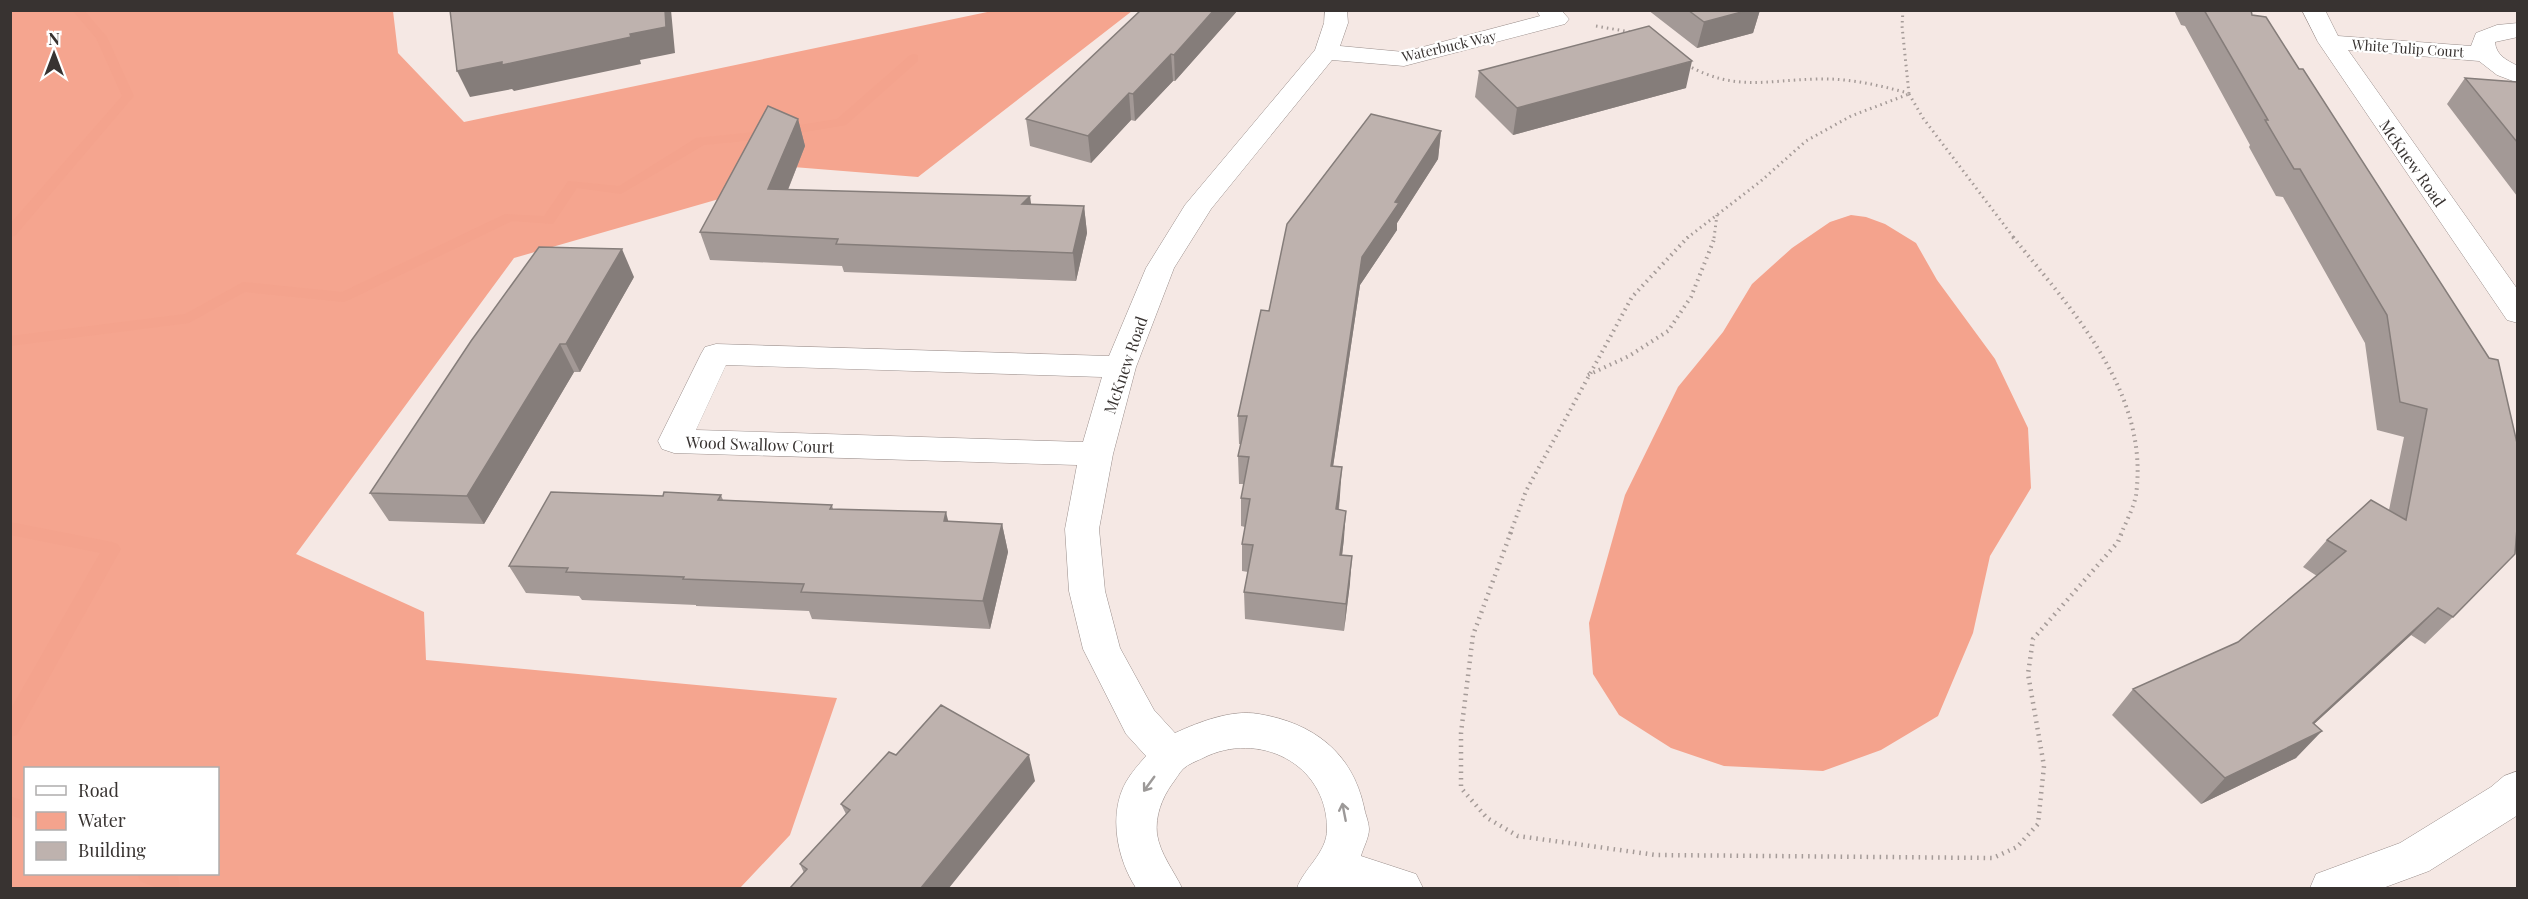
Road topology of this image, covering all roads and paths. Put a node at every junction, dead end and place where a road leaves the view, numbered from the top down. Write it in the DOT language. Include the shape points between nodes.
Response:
graph roads {
  1 [pos="1336,10"];
  2 [pos="1903,10"];
  3 [pos="2313,10"];
  4 [pos="1552,15"];
  5 [pos="2517,30"];
  6 [pos="1633,33"];
  7 [pos="2330,42"];
  8 [pos="1326,52"];
  9 [pos="2486,54"];
  10 [pos="1684,63"];
  11 [pos="2517,76"];
  12 [pos="1909,94"];
  13 [pos="1717,215"];
  14 [pos="2517,313"];
  15 [pos="1120,366"];
  16 [pos="1588,376"];
  17 [pos="1096,454"];
  18 [pos="1170,754"];
  19 [pos="2517,789"];
  20 [pos="1327,878"];
  21 [pos="1160,888"];
  22 [pos="1401,888"];
  23 [pos="2331,888"];
  1 -- 8 [label="street, McKnew Road" via="1336,23"];
  2 -- 12 [label="path"];
  3 -- 7 [label="street, McKnew Road"];
  4 -- 6 [label="path"];
  4 -- 8 [label="street, Waterbuck Way" via="1404,59"];
  5 -- 9 [label="street, White Tulip Court" via="2484,38"];
  7 -- 9 [label="street, White Tulip Court"];
  7 -- 14 [label="street, McKnew Road"];
  8 -- 15 [label="street, McKnew Road" via="1198,205 1160,268"];
  9 -- 11 [label="street, White Tulip Court"];
  10 -- 12 [label="path" via="1702,75 1726,81 1754,84 1833,78"];
  12 -- 13 [label="path" via="1851,116 1806,141"];
  12 -- 16 [label="path" via="1984,201 2082,322 2115,376 2136,440 2136,496 2118,542 2033,639 2028,675 2044,766 2038,824 2017,847 1993,858 1656,855 1518,836 1487,818 1461,788 1461,733 1473,635 1526,491"];
  13 -- 16 [label="path" via="1688,237 1632,297"];
  13 -- 16 [label="path" via="1714,243 1696,286 1668,331"];
  15 -- 17 [label="street, McKnew Road"];
  15 -- 17 [label="street, Wood Swallow Court" via="716,354 674,441"];
  17 -- 18 [label="street, McKnew Road" via="1082,529 1087,591 1102,650 1140,722"];
  20 -- 18 [label="street, one-way" via="1347,830 1339,787 1320,760 1293,741 1257,730 1212,734"];
  18 -- 21 [label="street, one-way" via="1142,794 1136,834 1148,870"];
  19 -- 23 [label="street" via="2506,800 2414,857"];
  20 -- 22 [label="street"];
}
